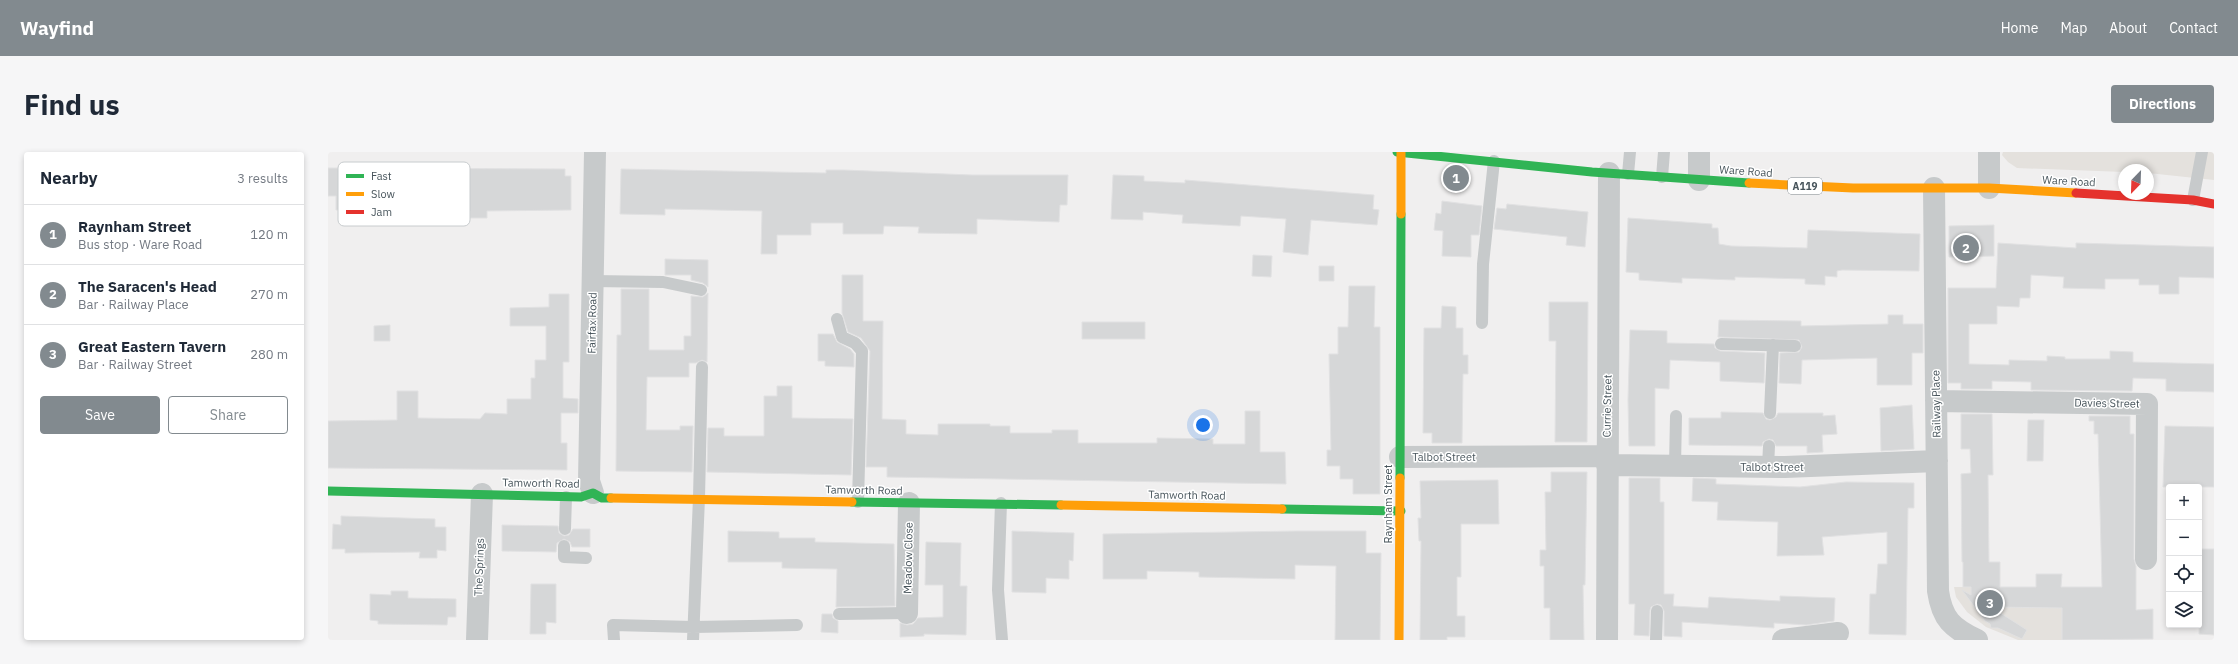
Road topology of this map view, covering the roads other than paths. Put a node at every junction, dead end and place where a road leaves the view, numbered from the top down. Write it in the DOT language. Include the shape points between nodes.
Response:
graph roads {
  1 [pos="595,152"];
  2 [pos="1397,152"];
  3 [pos="1401,152"];
  4 [pos="1630,152"];
  5 [pos="1664,152"];
  6 [pos="1699,152"];
  7 [pos="1989,152"];
  8 [pos="2202,152"];
  9 [pos="1431,153"];
  10 [pos="1494,161"];
  11 [pos="1619,174"];
  12 [pos="1662,177"];
  13 [pos="1699,180"];
  14 [pos="1934,188"];
  15 [pos="1989,188"];
  16 [pos="2193,200"];
  17 [pos="2214,204"];
  18 [pos="592,281"];
  19 [pos="701,290"];
  20 [pos="837,319"];
  21 [pos="1482,323"];
  22 [pos="1721,344"];
  23 [pos="1773,345"];
  24 [pos="1795,346"];
  25 [pos="702,367"];
  26 [pos="1936,401"];
  27 [pos="1770,413"];
  28 [pos="1676,416"];
  29 [pos="1769,446"];
  30 [pos="1400,457"];
  31 [pos="1607,461"];
  32 [pos="1937,461"];
  33 [pos="1675,466"];
  34 [pos="1768,467"];
  35 [pos="328,491"];
  36 [pos="593,493"];
  37 [pos="482,494"];
  38 [pos="566,497"];
  39 [pos="699,498"];
  40 [pos="858,502"];
  41 [pos="910,503"];
  42 [pos="1001,503"];
  43 [pos="1401,511"];
  44 [pos="565,529"];
  45 [pos="564,546"];
  46 [pos="586,558"];
  47 [pos="2146,559"];
  48 [pos="1657,611"];
  49 [pos="907,613"];
  50 [pos="839,614"];
  51 [pos="797,625"];
  52 [pos="693,627"];
  53 [pos="1838,633"];
  54 [pos="477,640"];
  55 [pos="614,640"];
  56 [pos="693,640"];
  57 [pos="1002,640"];
  58 [pos="1400,640"];
  59 [pos="1607,640"];
  60 [pos="1656,640"];
  61 [pos="1783,640"];
  62 [pos="1977,640"];
  1 -- 18 [label="street, Fairfax Road"];
  2 -- 3 [label="street, Ware Road / A119"];
  3 -- 9 [label="street, Ware Road / A119"];
  3 -- 30 [label="street, Raynham Street"];
  4 -- 11 [label="lane"];
  5 -- 12 [label="lane"];
  6 -- 13 [label="street"];
  7 -- 15 [label="street"];
  8 -- 16 [label="lane"];
  9 -- 10 [label="street, Ware Road / A119"];
  10 -- 11 [label="street, Ware Road / A119"];
  10 -- 21 [label="lane" via="1483,264"];
  11 -- 12 [label="street, Ware Road / A119"];
  11 -- 31 [label="street, Currie Street"];
  12 -- 13 [label="street, Ware Road / A119"];
  13 -- 14 [label="street, Ware Road / A119" via="1853,188"];
  14 -- 15 [label="street, Ware Road / A119"];
  14 -- 26 [label="street, Railway Place"];
  15 -- 16 [label="street, Ware Road / A119"];
  16 -- 17 [label="street, Ware Road / A119"];
  18 -- 19 [label="lane" via="663,282"];
  18 -- 36 [label="street, Fairfax Road" via="589,481"];
  20 -- 40 [label="lane" via="842,337 855,343 862,351"];
  22 -- 23 [label="lane"];
  23 -- 24 [label="lane"];
  23 -- 27 [label="lane"];
  25 -- 39 [label="lane"];
  26 -- 32 [label="street, Railway Place"];
  26 -- 47 [label="street, Davies Street" via="2147,404"];
  28 -- 33 [label="lane"];
  29 -- 34 [label="lane"];
  30 -- 31 [label="street, Talbot Street"];
  30 -- 43 [label="street, Raynham Street"];
  31 -- 33 [label="street, Talbot Street"];
  31 -- 59 [label="street, Currie Street"];
  32 -- 34 [label="street, Talbot Street"];
  32 -- 62 [label="street, Railway Place" via="1938,591 1941,607 1954,627"];
  33 -- 34 [label="street, Talbot Street"];
  35 -- 37 [label="street, Tamworth Road"];
  36 -- 38 [label="street, Tamworth Road" via="581,497"];
  36 -- 39 [label="street, Tamworth Road" via="602,498"];
  37 -- 38 [label="street, Tamworth Road"];
  37 -- 54 [label="street, The Springs"];
  38 -- 44 [label="lane"];
  39 -- 40 [label="street, Tamworth Road"];
  39 -- 52 [label="lane"];
  40 -- 41 [label="street, Tamworth Road"];
  41 -- 42 [label="street, Tamworth Road"];
  41 -- 49 [label="street, Meadow Close"];
  42 -- 43 [label="street, Tamworth Road"];
  42 -- 57 [label="lane" via="998,590"];
  43 -- 58 [label="street, Raynham Street"];
  45 -- 46 [label="lane" via="564,557"];
  48 -- 60 [label="lane"];
  49 -- 50 [label="lane"];
  51 -- 52 [label="lane"];
  52 -- 55 [label="lane" via="614,624"];
  52 -- 56 [label="lane"];
  53 -- 61 [label="street"];
}
